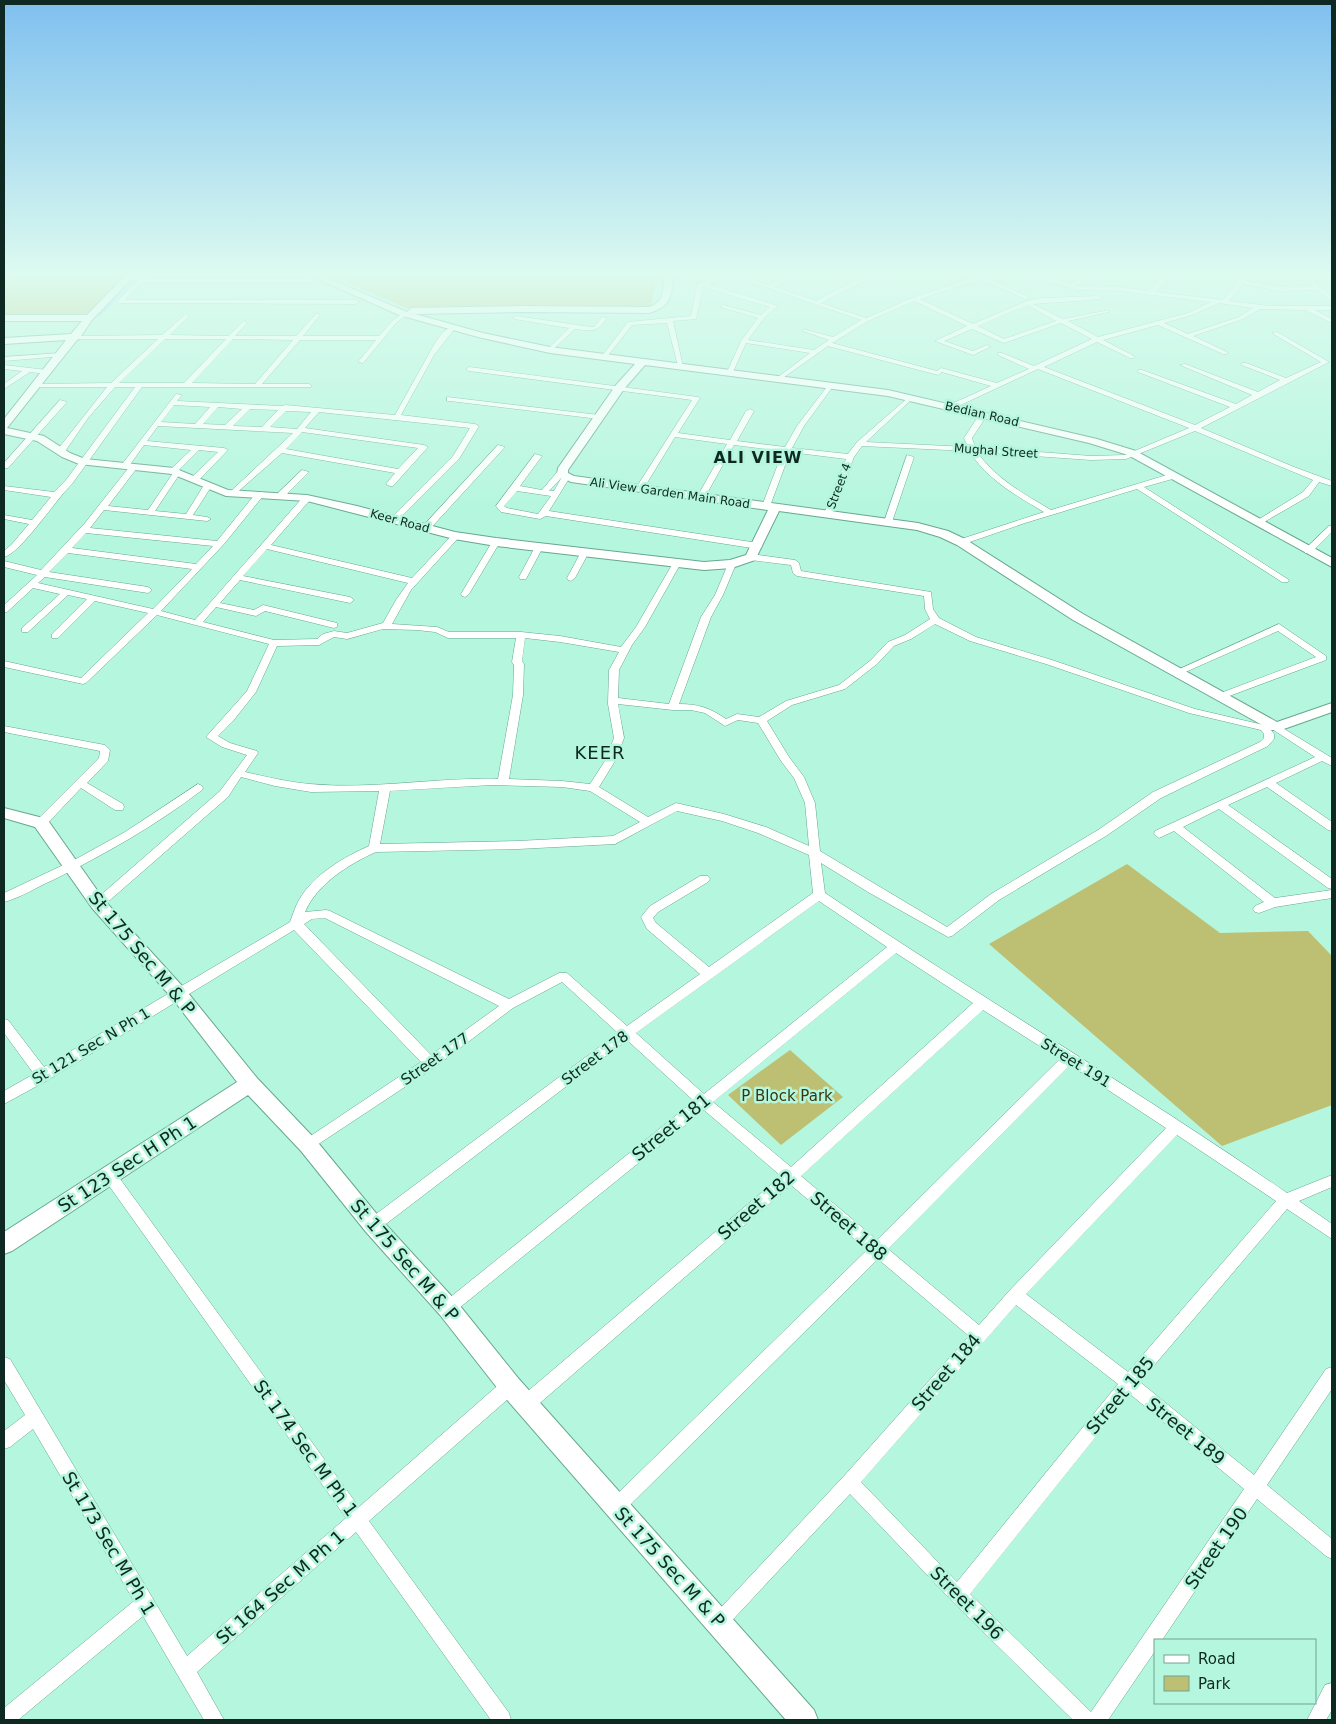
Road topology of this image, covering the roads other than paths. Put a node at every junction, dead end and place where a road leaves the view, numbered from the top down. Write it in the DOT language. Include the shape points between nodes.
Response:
graph roads {
  1 [pos="48,356"];
  2 [pos="61,356"];
  3 [pos="145,356"];
  4 [pos="213,356"];
  5 [pos="282,356"];
  6 [pos="366,356"];
  7 [pos="431,356"];
  8 [pos="600,356"];
  9 [pos="679,356"];
  10 [pos="737,356"];
  11 [pos="810,356"];
  12 [pos="875,356"];
  13 [pos="1006,356"];
  14 [pos="1059,356"];
  15 [pos="1316,356"];
  16 [pos="604,357"];
  17 [pos="4,358"];
  18 [pos="361,362"];
  19 [pos="642,362"];
  20 [pos="1244,364"];
  21 [pos="4,366"];
  22 [pos="681,366"];
  23 [pos="1183,366"];
  24 [pos="1036,368"];
  25 [pos="469,369"];
  26 [pos="28,370"];
  27 [pos="1140,371"];
  28 [pos="47,372"];
  29 [pos="730,372"];
  30 [pos="780,378"];
  31 [pos="1286,380"];
  32 [pos="114,384"];
  33 [pos="142,384"];
  34 [pos="37,385"];
  35 [pos="186,385"];
  36 [pos="831,385"];
  37 [pos="995,385"];
  38 [pos="257,386"];
  39 [pos="309,386"];
  40 [pos="4,387"];
  41 [pos="620,388"];
  42 [pos="178,395"];
  43 [pos="1259,395"];
  44 [pos="910,398"];
  45 [pos="450,399"];
  46 [pos="63,402"];
  47 [pos="172,403"];
  48 [pos="217,404"];
  49 [pos="249,406"];
  50 [pos="1236,406"];
  51 [pos="285,407"];
  52 [pos="952,407"];
  53 [pos="317,410"];
  54 [pos="750,411"];
  55 [pos="984,414"];
  56 [pos="397,417"];
  57 [pos="599,417"];
  58 [pos="156,424"];
  59 [pos="4,426"];
  60 [pos="197,426"];
  61 [pos="227,428"];
  62 [pos="1195,428"];
  63 [pos="264,429"];
  64 [pos="4,431"];
  65 [pos="299,431"];
  66 [pos="673,435"];
  67 [pos="32,436"];
  68 [pos="732,441"];
  69 [pos="142,443"];
  70 [pos="860,444"];
  71 [pos="501,447"];
  72 [pos="197,448"];
  73 [pos="788,448"];
  74 [pos="971,449"];
  75 [pos="280,450"];
  76 [pos="61,451"];
  77 [pos="1132,453"];
  78 [pos="538,456"];
  79 [pos="850,457"];
  80 [pos="910,458"];
  81 [pos="83,462"];
  82 [pos="6,466"];
  83 [pos="129,467"];
  84 [pos="175,472"];
  85 [pos="305,472"];
  86 [pos="400,472"];
  87 [pos="564,475"];
  88 [pos="1173,476"];
  89 [pos="1317,478"];
  90 [pos="194,480"];
  91 [pos="390,484"];
  92 [pos="1332,484"];
  93 [pos="208,487"];
  94 [pos="1139,487"];
  95 [pos="4,488"];
  96 [pos="515,488"];
  97 [pos="640,488"];
  98 [pos="544,492"];
  99 [pos="233,494"];
  100 [pos="260,494"];
  101 [pos="556,494"];
  102 [pos="56,495"];
  103 [pos="281,495"];
  104 [pos="701,497"];
  105 [pos="308,498"];
  106 [pos="770,506"];
  107 [pos="104,508"];
  108 [pos="150,513"];
  109 [pos="544,513"];
  110 [pos="1051,513"];
  111 [pos="828,514"];
  112 [pos="4,517"];
  113 [pos="188,517"];
  114 [pos="207,519"];
  115 [pos="393,520"];
  116 [pos="888,522"];
  117 [pos="34,523"];
  118 [pos="1259,523"];
  119 [pos="426,528"];
  120 [pos="1332,528"];
  121 [pos="85,530"];
  122 [pos="458,535"];
  123 [pos="496,542"];
  124 [pos="962,542"];
  125 [pos="219,544"];
  126 [pos="266,546"];
  127 [pos="539,547"];
  128 [pos="67,550"];
  129 [pos="754,551"];
  130 [pos="1308,551"];
  131 [pos="585,552"];
  132 [pos="4,555"];
  133 [pos="677,563"];
  134 [pos="1332,563"];
  135 [pos="4,564"];
  136 [pos="732,564"];
  137 [pos="198,567"];
  138 [pos="45,574"];
  139 [pos="238,577"];
  140 [pos="523,577"];
  141 [pos="571,578"];
  142 [pos="1285,580"];
  143 [pos="413,581"];
  144 [pos="33,585"];
  145 [pos="148,590"];
  146 [pos="67,592"];
  147 [pos="465,594"];
  148 [pos="93,598"];
  149 [pos="350,600"];
  150 [pos="213,604"];
  151 [pos="4,610"];
  152 [pos="156,612"];
  153 [pos="936,620"];
  154 [pos="197,623"];
  155 [pos="334,625"];
  156 [pos="386,626"];
  157 [pos="25,630"];
  158 [pos="54,636"];
  159 [pos="521,636"];
  160 [pos="274,643"];
  161 [pos="624,650"];
  162 [pos="4,664"];
  163 [pos="1178,672"];
  164 [pos="1221,696"];
  165 [pos="613,700"];
  166 [pos="673,707"];
  167 [pos="1332,707"];
  168 [pos="761,720"];
  169 [pos="1276,727"];
  170 [pos="4,729"];
  171 [pos="1328,760"];
  172 [pos="238,774"];
  173 [pos="1267,782"];
  174 [pos="503,783"];
  175 [pos="80,784"];
  176 [pos="385,787"];
  177 [pos="198,788"];
  178 [pos="593,788"];
  179 [pos="1220,804"];
  180 [pos="119,807"];
  181 [pos="4,814"];
  182 [pos="648,822"];
  183 [pos="41,823"];
  184 [pos="1175,826"];
  185 [pos="1332,827"];
  186 [pos="1158,834"];
  187 [pos="374,848"];
  188 [pos="813,852"];
  189 [pos="71,866"];
  190 [pos="704,879"];
  191 [pos="1332,884"];
  192 [pos="1332,894"];
  193 [pos="819,895"];
  194 [pos="4,898"];
  195 [pos="1273,903"];
  196 [pos="98,904"];
  197 [pos="1259,908"];
  198 [pos="295,924"];
  199 [pos="895,947"];
  200 [pos="709,974"];
  201 [pos="563,976"];
  202 [pos="178,993"];
  203 [pos="982,1004"];
  204 [pos="509,1005"];
  205 [pos="4,1024"];
  206 [pos="627,1033"];
  207 [pos="1068,1059"];
  208 [pos="430,1064"];
  209 [pos="42,1076"];
  210 [pos="250,1084"];
  211 [pos="4,1098"];
  212 [pos="703,1101"];
  213 [pos="1176,1126"];
  214 [pos="308,1144"];
  215 [pos="110,1176"];
  216 [pos="791,1176"];
  217 [pos="1332,1181"];
  218 [pos="1286,1200"];
  219 [pos="373,1225"];
  220 [pos="1332,1232"];
  221 [pos="4,1244"];
  222 [pos="877,1250"];
  223 [pos="1014,1295"];
  224 [pos="448,1308"];
  225 [pos="979,1335"];
  226 [pos="4,1364"];
  227 [pos="1332,1375"];
  228 [pos="1129,1383"];
  229 [pos="510,1386"];
  230 [pos="527,1403"];
  231 [pos="35,1418"];
  232 [pos="4,1441"];
  233 [pos="850,1482"];
  234 [pos="1257,1488"];
  235 [pos="617,1506"];
  236 [pos="358,1520"];
  237 [pos="1332,1550"];
  238 [pos="958,1595"];
  239 [pos="145,1603"];
  240 [pos="719,1622"];
  241 [pos="185,1670"];
  242 [pos="1332,1692"];
  243 [pos="4,1720"];
  244 [pos="215,1720"];
  245 [pos="502,1720"];
  246 [pos="804,1720"];
  247 [pos="1086,1720"];
  248 [pos="1098,1720"];
  249 [pos="1316,1720"];
  1 -- 17 [label="street"];
  2 -- 28 [label="street"];
  3 -- 32 [label="street"];
  4 -- 35 [label="street"];
  5 -- 38 [label="street"];
  6 -- 18 [label="street"];
  7 -- 56 [label="street"];
  8 -- 16 [label="street, Bedian Road"];
  9 -- 22 [label="street"];
  10 -- 29 [label="street"];
  11 -- 30 [label="street"];
  12 -- 37 [label="street"];
  13 -- 24 [label="street"];
  14 -- 24 [label="street"];
  15 -- 31 [label="street, Mughal Street" via="1326,362"];
  16 -- 19 [label="street, Bedian Road"];
  19 -- 22 [label="street, Bedian Road"];
  19 -- 41 [label="street"];
  20 -- 31 [label="street"];
  21 -- 26 [label="street"];
  22 -- 29 [label="street, Bedian Road"];
  23 -- 43 [label="street"];
  24 -- 37 [label="street"];
  24 -- 62 [label="street"];
  25 -- 41 [label="street"];
  26 -- 28 [label="street"];
  26 -- 40 [label="street"];
  27 -- 50 [label="street"];
  28 -- 34 [label="street"];
  29 -- 30 [label="street, Bedian Road"];
  30 -- 36 [label="street, Bedian Road"];
  31 -- 43 [label="street, Mughal Street"];
  32 -- 33 [label="street"];
  32 -- 34 [label="street"];
  32 -- 76 [label="street"];
  33 -- 35 [label="street"];
  33 -- 81 [label="street"];
  34 -- 59 [label="street"];
  35 -- 38 [label="street"];
  36 -- 44 [label="street, Bedian Road"];
  36 -- 73 [label="street"];
  37 -- 52 [label="street"];
  38 -- 39 [label="street"];
  41 -- 57 [label="street"];
  41 -- 66 [label="street" via="696,398"];
  42 -- 47 [label="street"];
  43 -- 50 [label="street, Mughal Street"];
  44 -- 52 [label="street, Bedian Road"];
  44 -- 70 [label="street, Street 4"];
  45 -- 57 [label="street"];
  46 -- 67 [label="street"];
  47 -- 48 [label="street"];
  47 -- 58 [label="street"];
  48 -- 49 [label="street"];
  48 -- 60 [label="street"];
  49 -- 51 [label="street"];
  49 -- 61 [label="street"];
  50 -- 62 [label="street, Mughal Street"];
  51 -- 53 [label="street"];
  51 -- 63 [label="street"];
  52 -- 55 [label="street, Bedian Road"];
  53 -- 56 [label="street"];
  53 -- 65 [label="street"];
  54 -- 68 [label="street"];
  55 -- 74 [label="street" via="968,438"];
  55 -- 77 [label="street, Bedian Road"];
  56 -- 115 [label="street" via="476,426 456,457"];
  57 -- 87 [label="street"];
  58 -- 60 [label="street"];
  58 -- 69 [label="street"];
  60 -- 61 [label="street"];
  61 -- 63 [label="street"];
  62 -- 77 [label="street, Mughal Street"];
  62 -- 89 [label="street"];
  63 -- 65 [label="street"];
  64 -- 67 [label="street, Keer Road"];
  65 -- 75 [label="street"];
  65 -- 86 [label="street" via="424,446"];
  66 -- 68 [label="street"];
  66 -- 97 [label="street"];
  67 -- 76 [label="street, Keer Road" via="48,441"];
  67 -- 82 [label="street"];
  68 -- 73 [label="street"];
  68 -- 104 [label="street"];
  69 -- 72 [label="street"];
  69 -- 83 [label="street"];
  70 -- 74 [label="street, Mughal Street"];
  70 -- 79 [label="street, Street 4"];
  71 -- 119 [label="street"];
  72 -- 84 [label="street"];
  72 -- 90 [label="street" via="224,450"];
  73 -- 79 [label="street"];
  73 -- 106 [label="street"];
  74 -- 77 [label="street, Mughal Street" via="1091,458 1126,457"];
  74 -- 110 [label="street" via="991,473"];
  75 -- 86 [label="street"];
  75 -- 99 [label="street"];
  76 -- 81 [label="street, Keer Road"];
  77 -- 88 [label="street, Bedian Road"];
  78 -- 96 [label="street"];
  79 -- 111 [label="street, Street 4"];
  80 -- 116 [label="street"];
  81 -- 83 [label="street, Keer Road"];
  81 -- 102 [label="street"];
  83 -- 84 [label="street, Keer Road"];
  83 -- 107 [label="street"];
  84 -- 90 [label="street, Keer Road"];
  84 -- 108 [label="street"];
  85 -- 103 [label="street"];
  86 -- 91 [label="street"];
  87 -- 97 [label="street, Ali View Garden Main Road"];
  87 -- 98 [label="street"];
  87 -- 101 [label="street"];
  88 -- 94 [label="street"];
  88 -- 118 [label="street, Bedian Road"];
  89 -- 92 [label="street"];
  89 -- 118 [label="street" via="1306,494"];
  90 -- 93 [label="street, Keer Road"];
  93 -- 99 [label="street, Keer Road"];
  93 -- 113 [label="street"];
  94 -- 110 [label="street"];
  94 -- 142 [label="street"];
  95 -- 102 [label="street"];
  96 -- 98 [label="street"];
  96 -- 109 [label="street" via="500,506 504,510 540,516"];
  97 -- 104 [label="street, Ali View Garden Main Road"];
  98 -- 101 [label="street"];
  99 -- 100 [label="street, Keer Road"];
  100 -- 103 [label="street, Keer Road"];
  100 -- 125 [label="street"];
  101 -- 109 [label="street"];
  102 -- 117 [label="street"];
  103 -- 105 [label="street, Keer Road"];
  104 -- 106 [label="street, Ali View Garden Main Road"];
  105 -- 115 [label="street, Keer Road"];
  105 -- 126 [label="street"];
  106 -- 111 [label="street, Ali View Garden Main Road"];
  106 -- 129 [label="street"];
  107 -- 108 [label="street"];
  107 -- 121 [label="street"];
  108 -- 113 [label="street"];
  109 -- 129 [label="street"];
  110 -- 124 [label="street"];
  111 -- 116 [label="street, Ali View Garden Main Road"];
  112 -- 117 [label="street"];
  113 -- 114 [label="street"];
  115 -- 119 [label="street, Keer Road"];
  116 -- 124 [label="street, Ali View Garden Main Road" via="944,534"];
  117 -- 132 [label="street"];
  118 -- 130 [label="street, Bedian Road"];
  119 -- 122 [label="street, Keer Road"];
  120 -- 130 [label="street"];
  121 -- 125 [label="street"];
  121 -- 128 [label="street"];
  122 -- 123 [label="street, Keer Road"];
  122 -- 143 [label="street"];
  123 -- 127 [label="street, Keer Road"];
  123 -- 147 [label="street"];
  124 -- 163 [label="street, Ali View Garden Main Road" via="1078,617"];
  125 -- 137 [label="street"];
  126 -- 139 [label="street"];
  126 -- 143 [label="street"];
  127 -- 131 [label="street, Keer Road"];
  127 -- 140 [label="street"];
  128 -- 137 [label="street"];
  128 -- 138 [label="street"];
  129 -- 136 [label="street, Keer Road"];
  129 -- 153 [label="street" via="795,563 798,573 928,594 929,609"];
  130 -- 134 [label="street, Bedian Road"];
  131 -- 133 [label="street, Keer Road"];
  131 -- 141 [label="street"];
  133 -- 136 [label="street, Keer Road" via="704,566"];
  133 -- 161 [label="street"];
  135 -- 138 [label="street"];
  136 -- 166 [label="street" via="706,617"];
  137 -- 152 [label="street"];
  138 -- 144 [label="street"];
  138 -- 145 [label="street"];
  139 -- 149 [label="street"];
  139 -- 150 [label="street"];
  143 -- 156 [label="street"];
  144 -- 146 [label="street"];
  144 -- 151 [label="street"];
  146 -- 148 [label="street"];
  146 -- 157 [label="street"];
  148 -- 152 [label="street"];
  148 -- 158 [label="street"];
  150 -- 154 [label="street"];
  150 -- 155 [label="street" via="256,613 263,608"];
  152 -- 154 [label="street"];
  152 -- 162 [label="street" via="83,681"];
  153 -- 168 [label="street" via="891,644 842,687 789,704"];
  153 -- 188 [label="street" via="974,639 1192,711 1264,728 1269,739 1157,795 1102,833 995,897 948,934"];
  154 -- 160 [label="street"];
  156 -- 159 [label="street" via="417,626 448,635"];
  156 -- 160 [label="street" via="347,636 334,634 319,642"];
  159 -- 161 [label="street"];
  159 -- 174 [label="street" via="517,662 520,664 518,695"];
  160 -- 172 [label="street" via="250,692 211,737 252,753"];
  161 -- 165 [label="street" via="614,670"];
  163 -- 164 [label="street, Ali View Garden Main Road"];
  163 -- 164 [label="street" via="1279,628 1323,658"];
  164 -- 169 [label="street, Ali View Garden Main Road"];
  165 -- 166 [label="street"];
  165 -- 178 [label="street" via="619,738 610,761"];
  166 -- 168 [label="street" via="708,711 725,723 737,718"];
  167 -- 169 [label="street"];
  168 -- 188 [label="street" via="799,777 810,803"];
  169 -- 171 [label="street"];
  170 -- 175 [label="street" via="101,747 105,750 104,759"];
  171 -- 173 [label="street"];
  172 -- 176 [label="street" via="275,784 311,788"];
  172 -- 196 [label="street" via="224,794"];
  173 -- 179 [label="street"];
  173 -- 185 [label="street"];
  174 -- 176 [label="street"];
  174 -- 178 [label="street"];
  175 -- 180 [label="street"];
  175 -- 183 [label="street"];
  176 -- 187 [label="street"];
  177 -- 189 [label="street" via="137,831"];
  178 -- 182 [label="street"];
  179 -- 184 [label="street"];
  179 -- 191 [label="street"];
  181 -- 183 [label="street"];
  182 -- 187 [label="street" via="615,840"];
  182 -- 188 [label="street" via="676,807 762,830"];
  183 -- 189 [label="street, St 175 Sec M & P"];
  184 -- 186 [label="street"];
  184 -- 195 [label="street"];
  187 -- 198 [label="street" via="350,859 322,881 304,901"];
  188 -- 193 [label="street"];
  189 -- 194 [label="street"];
  189 -- 196 [label="street, St 175 Sec M & P"];
  190 -- 200 [label="street" via="654,909 647,917 651,926"];
  192 -- 195 [label="street"];
  193 -- 199 [label="street, Street 191"];
  193 -- 200 [label="street, Street 178"];
  195 -- 197 [label="street"];
  196 -- 202 [label="street, St 175 Sec M & P"];
  198 -- 202 [label="street, St 121 Sec N Ph 1"];
  198 -- 204 [label="street, St 121 Sec N Ph 1" via="310,915 326,914"];
  198 -- 208 [label="street"];
  199 -- 203 [label="street, Street 191"];
  199 -- 212 [label="street, Street 181"];
  200 -- 206 [label="street, Street 178"];
  201 -- 204 [label="street, Street 177"];
  201 -- 206 [label="street, Street 188"];
  202 -- 209 [label="street, St 121 Sec N Ph 1"];
  202 -- 210 [label="street, St 175 Sec M & P"];
  203 -- 207 [label="street, Street 191"];
  203 -- 216 [label="street, Street 182"];
  204 -- 208 [label="street, Street 177"];
  205 -- 209 [label="street"];
  206 -- 212 [label="street, Street 188"];
  206 -- 219 [label="street, Street 178"];
  207 -- 213 [label="street, Street 191"];
  207 -- 222 [label="street"];
  208 -- 214 [label="street, Street 177"];
  209 -- 211 [label="street, St 121 Sec N Ph 1"];
  210 -- 214 [label="street, St 175 Sec M & P"];
  210 -- 215 [label="street, St 123 Sec H Ph 1"];
  212 -- 216 [label="street, Street 188"];
  212 -- 224 [label="street, Street 181"];
  213 -- 218 [label="street, Street 191"];
  213 -- 223 [label="street, Street 184"];
  214 -- 219 [label="street, St 175 Sec M & P"];
  215 -- 221 [label="street, St 123 Sec H Ph 1"];
  215 -- 236 [label="street, St 174 Sec M Ph 1"];
  216 -- 222 [label="street, Street 188"];
  216 -- 230 [label="street, Street 182"];
  217 -- 218 [label="street"];
  218 -- 220 [label="street, Street 191"];
  218 -- 228 [label="street, Street 185"];
  219 -- 224 [label="street, St 175 Sec M & P"];
  222 -- 225 [label="street, Street 188"];
  222 -- 235 [label="street"];
  223 -- 225 [label="street, Street 184"];
  223 -- 228 [label="street, Street 189"];
  224 -- 229 [label="street, St 175 Sec M & P"];
  225 -- 233 [label="street, Street 184"];
  226 -- 231 [label="street, St 173 Sec M Ph 1"];
  227 -- 234 [label="street, Street 190"];
  228 -- 234 [label="street, Street 189"];
  228 -- 238 [label="street, Street 185"];
  229 -- 230 [label="street, St 175 Sec M & P"];
  229 -- 236 [label="street, St 164 Sec M Ph 1"];
  230 -- 235 [label="street, St 175 Sec M & P"];
  231 -- 232 [label="street"];
  231 -- 239 [label="street, St 173 Sec M Ph 1"];
  233 -- 238 [label="street, Street 196"];
  233 -- 240 [label="street, Street 184"];
  234 -- 237 [label="street, Street 189"];
  234 -- 248 [label="street, Street 190"];
  235 -- 240 [label="street, St 175 Sec M & P"];
  236 -- 241 [label="street, St 164 Sec M Ph 1"];
  236 -- 245 [label="street, St 174 Sec M Ph 1"];
  238 -- 247 [label="street, Street 196"];
  239 -- 241 [label="street, St 173 Sec M Ph 1"];
  239 -- 243 [label="street"];
  240 -- 246 [label="street, St 175 Sec M & P"];
  241 -- 244 [label="street, St 173 Sec M Ph 1"];
  242 -- 249 [label="street"];
}
